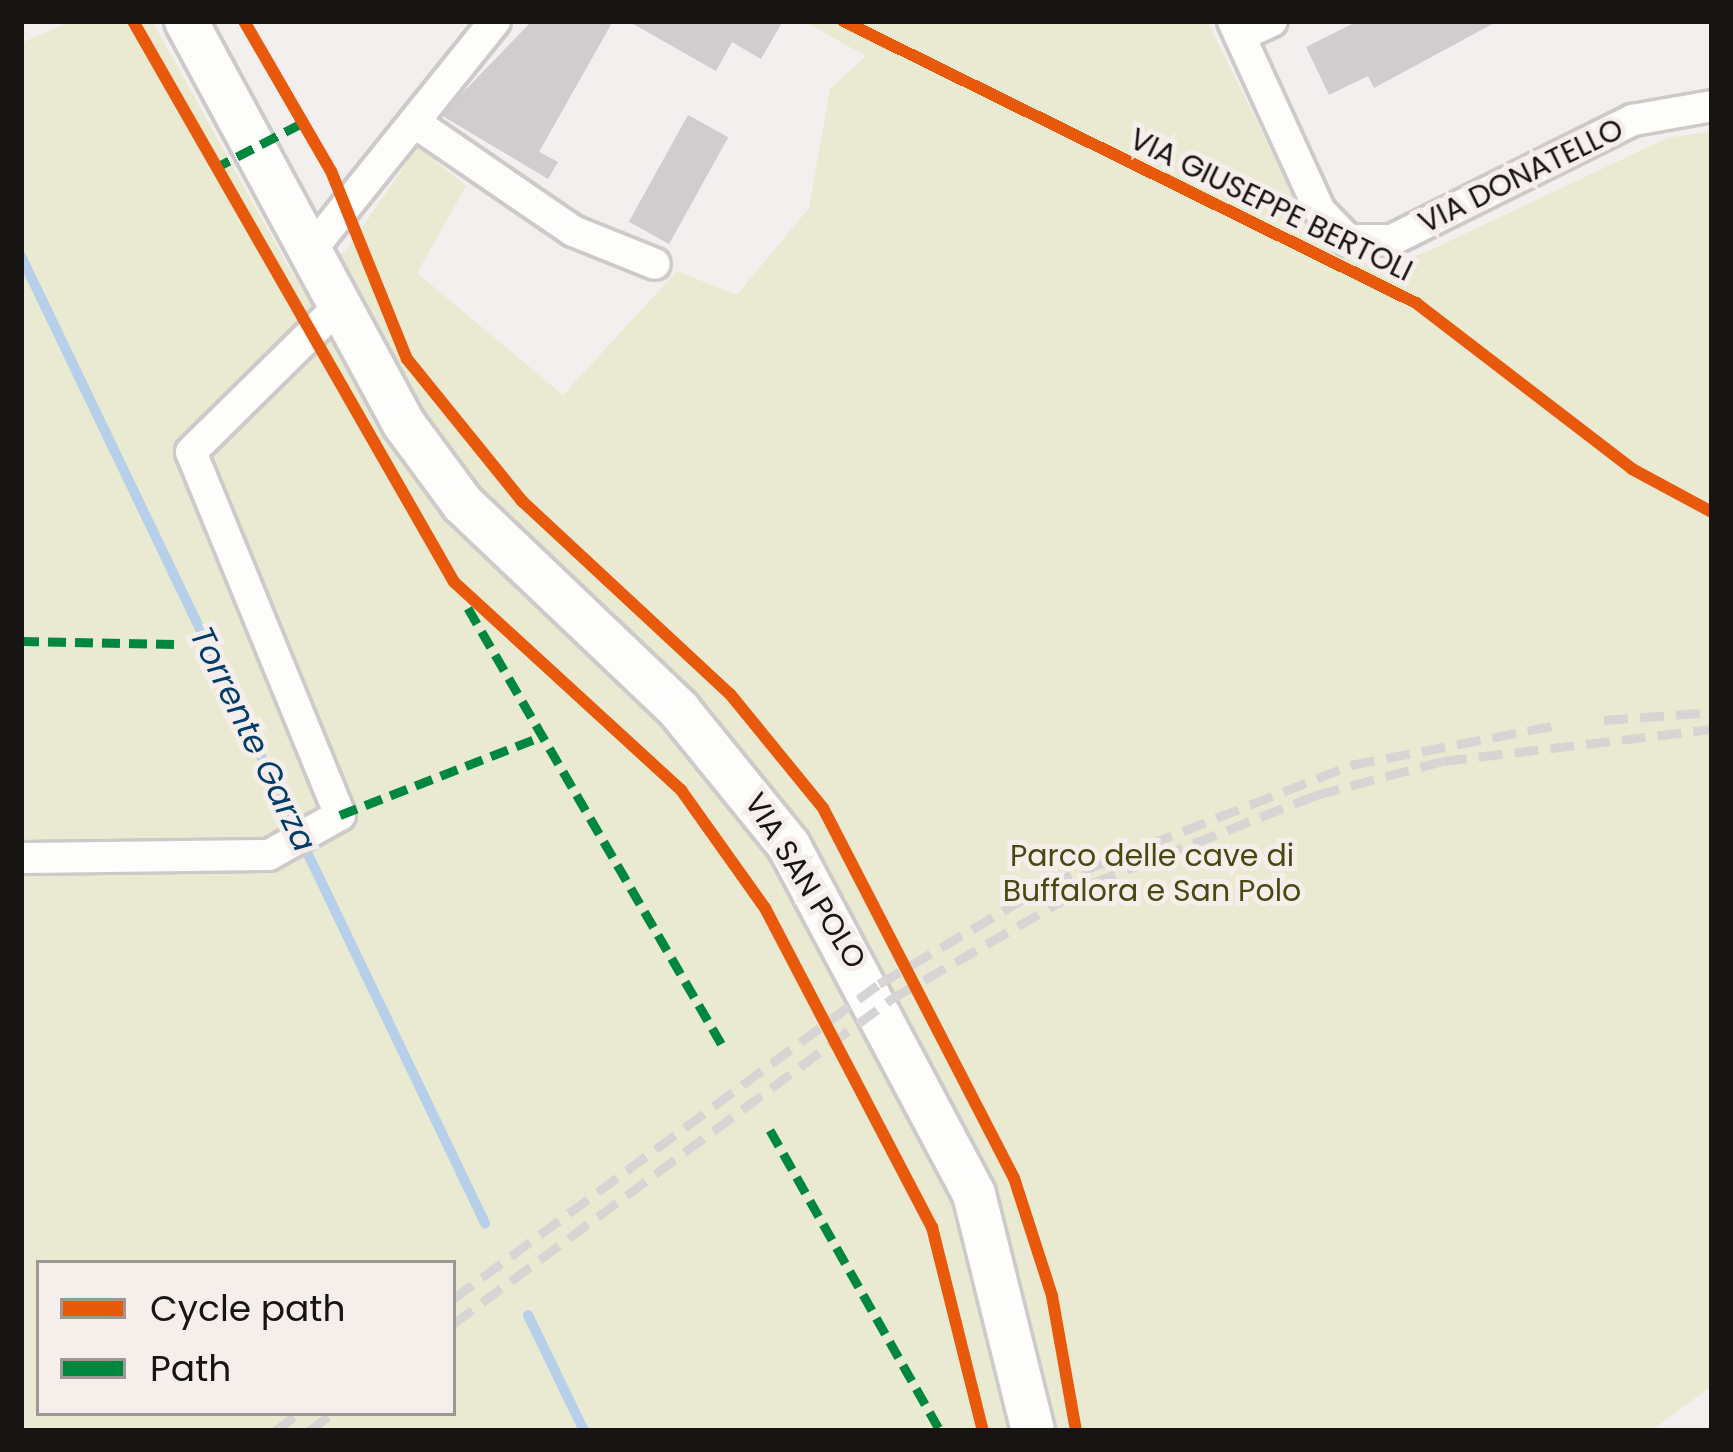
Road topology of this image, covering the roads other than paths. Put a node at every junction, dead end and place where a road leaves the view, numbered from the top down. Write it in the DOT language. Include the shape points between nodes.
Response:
graph roads {
  1 [pos="186,21"];
  2 [pos="495,21"];
  3 [pos="1271,21"];
  4 [pos="1236,28"];
  5 [pos="1712,106"];
  6 [pos="414,122"];
  7 [pos="307,255"];
  8 [pos="656,264"];
  9 [pos="338,307"];
  10 [pos="21,857"];
  11 [pos="1033,1431"];
  1 -- 7 [label="main road, VIA SAN POLO"];
  2 -- 6 [label="street"];
  3 -- 4 [label="street, VIA DONATELLO"];
  4 -- 5 [label="street, VIA DONATELLO" via="1321,211 1348,240 1393,240 1633,120"];
  6 -- 7 [label="street"];
  6 -- 8 [label="street" via="573,231"];
  7 -- 9 [label="main road, VIA SAN POLO"];
  9 -- 10 [label="street" via="191,452 340,815 269,855"];
  9 -- 11 [label="main road, VIA SAN POLO" via="463,504 679,710 788,846 974,1194"];
}
